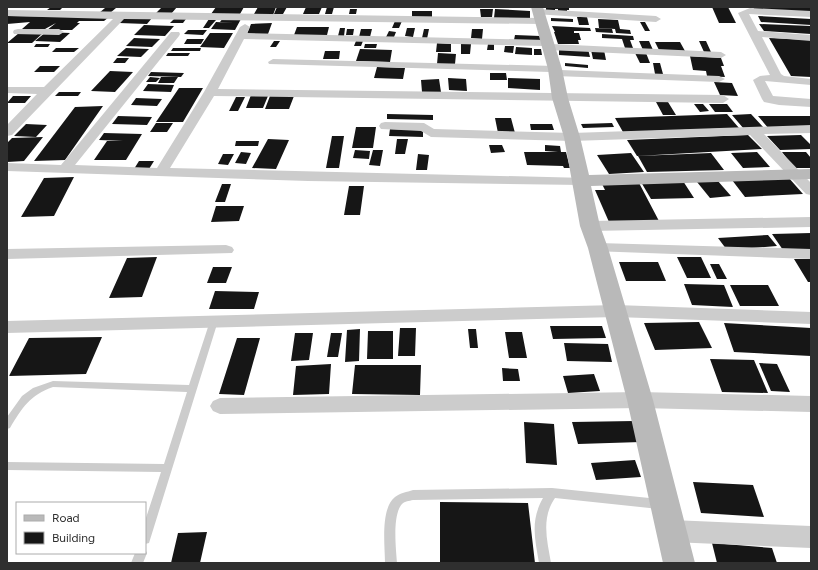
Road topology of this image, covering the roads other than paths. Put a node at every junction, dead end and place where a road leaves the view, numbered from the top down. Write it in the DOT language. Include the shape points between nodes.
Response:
graph roads {
  1 [pos="254,7"];
  2 [pos="7,13"];
  3 [pos="539,13"];
  4 [pos="811,14"];
  5 [pos="121,16"];
  6 [pos="656,19"];
  7 [pos="245,26"];
  8 [pos="18,32"];
  9 [pos="60,32"];
  10 [pos="175,34"];
  11 [pos="755,34"];
  12 [pos="811,38"];
  13 [pos="547,45"];
  14 [pos="721,55"];
  15 [pos="273,62"];
  16 [pos="555,71"];
  17 [pos="719,79"];
  18 [pos="780,79"];
  19 [pos="811,82"];
  20 [pos="7,90"];
  21 [pos="46,90"];
  22 [pos="210,92"];
  23 [pos="560,98"];
  24 [pos="723,99"];
  25 [pos="811,103"];
  26 [pos="385,126"];
  27 [pos="811,129"];
  28 [pos="7,132"];
  29 [pos="754,132"];
  30 [pos="572,138"];
  31 [pos="7,167"];
  32 [pos="66,169"];
  33 [pos="161,172"];
  34 [pos="803,174"];
  35 [pos="582,181"];
  36 [pos="811,191"];
  37 [pos="811,222"];
  38 [pos="594,237"];
  39 [pos="226,250"];
  40 [pos="7,254"];
  41 [pos="811,254"];
  42 [pos="616,311"];
  43 [pos="811,318"];
  44 [pos="214,321"];
  45 [pos="7,326"];
  46 [pos="192,388"];
  47 [pos="640,400"];
  48 [pos="811,404"];
  49 [pos="220,406"];
  50 [pos="7,425"];
  51 [pos="7,466"];
  52 [pos="167,468"];
  53 [pos="552,493"];
  54 [pos="666,505"];
  55 [pos="672,531"];
  56 [pos="146,536"];
  57 [pos="811,537"];
  58 [pos="391,563"];
  59 [pos="545,563"];
  60 [pos="679,563"];
  1 -- 7 [label="street"];
  2 -- 5 [label="street"];
  3 -- 6 [label="street"];
  3 -- 7 [label="street"];
  3 -- 13 [label="street"];
  4 -- 11 [label="street" via="743,13"];
  5 -- 7 [label="street"];
  5 -- 21 [label="street"];
  7 -- 13 [label="street"];
  7 -- 22 [label="street"];
  8 -- 9 [label="street"];
  10 -- 32 [label="street"];
  11 -- 12 [label="street"];
  11 -- 18 [label="street" via="776,76"];
  13 -- 14 [label="street"];
  13 -- 16 [label="street"];
  15 -- 16 [label="street"];
  16 -- 17 [label="street"];
  16 -- 23 [label="street"];
  18 -- 19 [label="street"];
  18 -- 25 [label="street" via="759,79 768,99"];
  20 -- 21 [label="street"];
  21 -- 28 [label="street"];
  22 -- 23 [label="street"];
  22 -- 33 [label="street"];
  23 -- 24 [label="street"];
  23 -- 30 [label="street"];
  26 -- 30 [label="street" via="424,127 431,133"];
  27 -- 29 [label="street"];
  29 -- 30 [label="street"];
  29 -- 34 [label="street"];
  30 -- 35 [label="street"];
  31 -- 32 [label="street"];
  32 -- 33 [label="street"];
  33 -- 35 [label="street"];
  34 -- 35 [label="street"];
  34 -- 36 [label="street"];
  35 -- 38 [label="street"];
  37 -- 38 [label="street"];
  38 -- 41 [label="street"];
  38 -- 42 [label="street"];
  39 -- 40 [label="street"];
  42 -- 43 [label="street"];
  42 -- 44 [label="street"];
  42 -- 47 [label="street"];
  44 -- 45 [label="street"];
  44 -- 46 [label="lane"];
  46 -- 50 [label="lane" via="54,384 27,396"];
  46 -- 52 [label="lane"];
  47 -- 48 [label="street"];
  47 -- 49 [label="street"];
  47 -- 54 [label="street"];
  51 -- 52 [label="lane"];
  52 -- 56 [label="lane"];
  53 -- 54 [label="lane"];
  53 -- 58 [label="lane" via="413,495 402,499 392,511"];
  53 -- 59 [label="lane" via="544,503 539,524"];
  54 -- 55 [label="street"];
  55 -- 57 [label="street"];
  55 -- 60 [label="street"];
}
